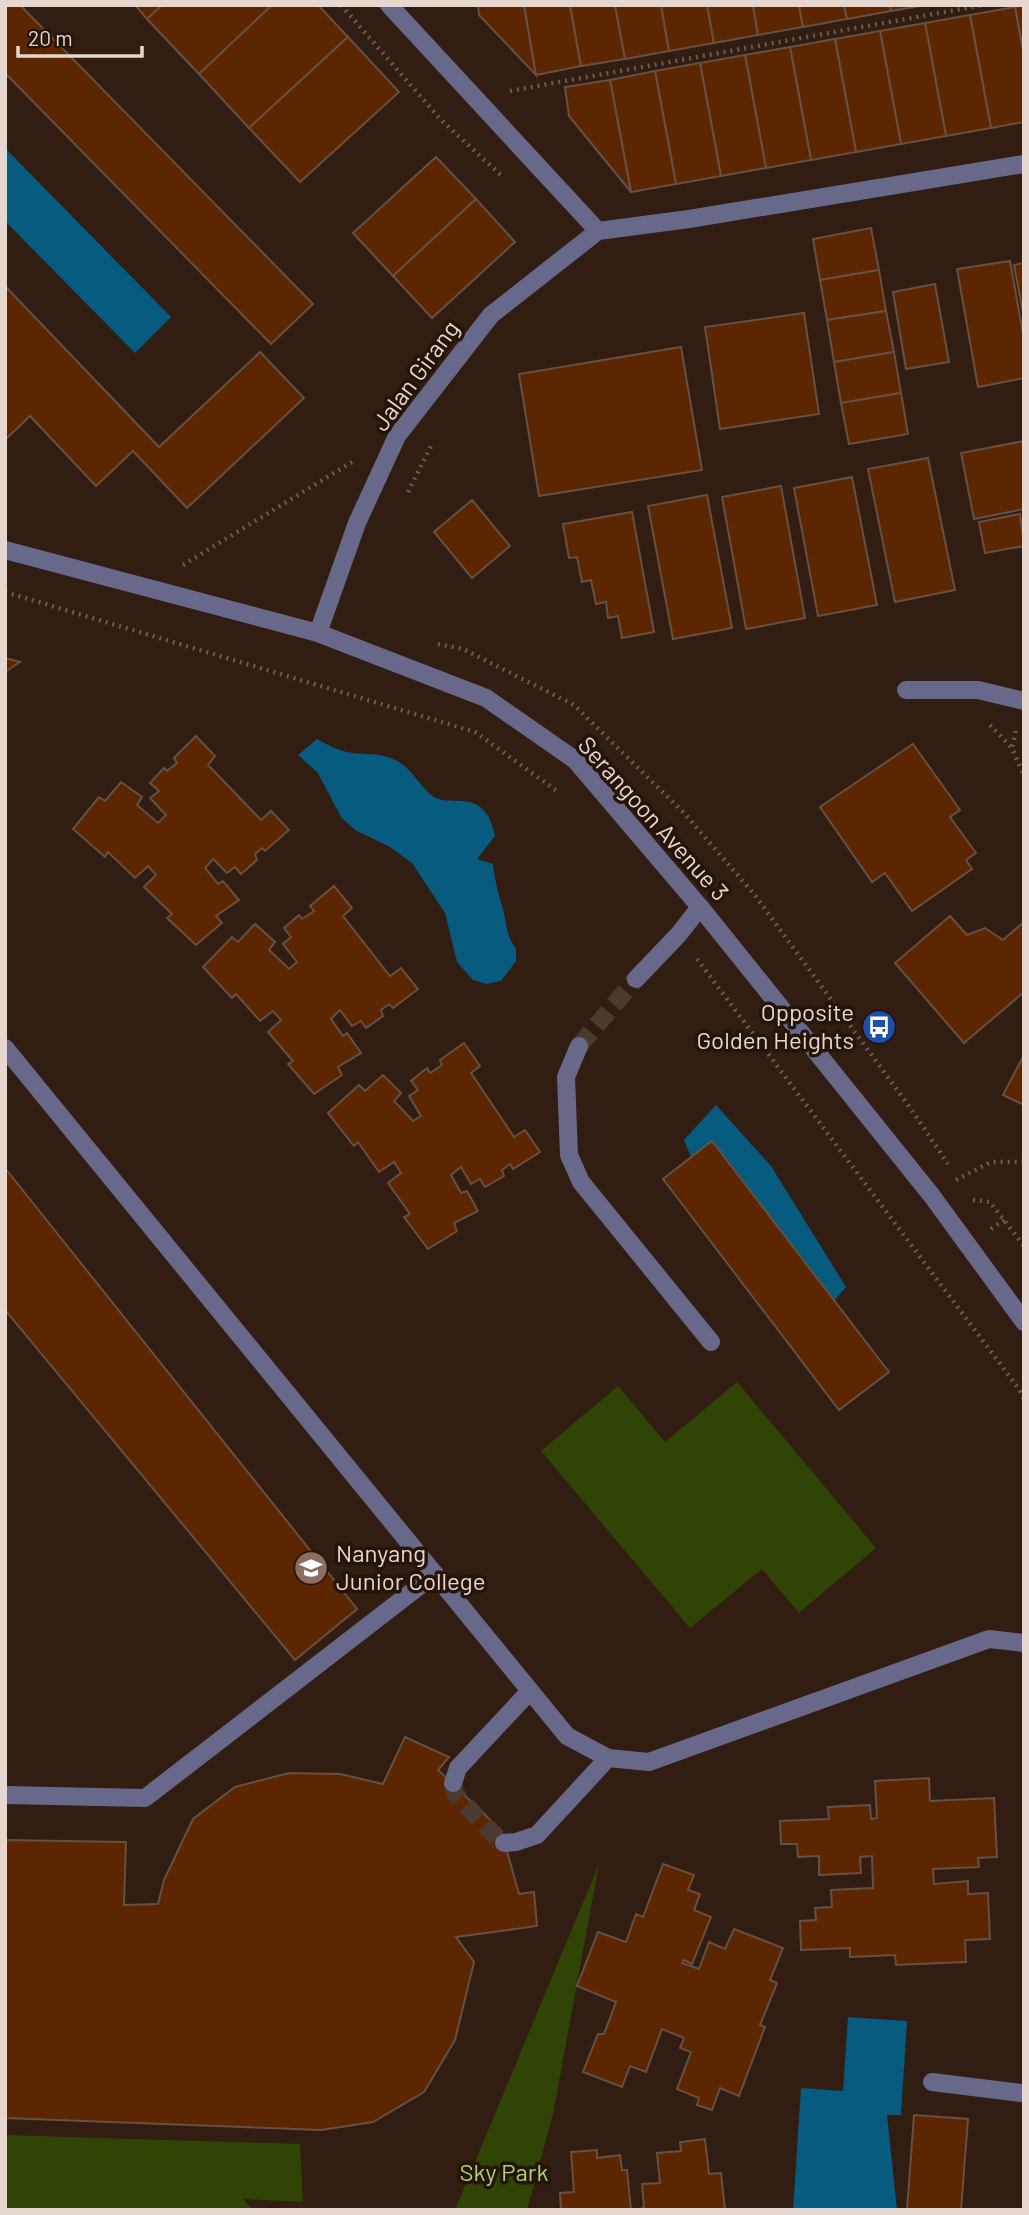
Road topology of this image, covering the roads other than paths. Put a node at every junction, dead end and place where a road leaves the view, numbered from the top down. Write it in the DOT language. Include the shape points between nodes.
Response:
graph roads {
  1 [pos="389,5"];
  2 [pos="1024,164"];
  3 [pos="598,231"];
  4 [pos="5,550"];
  5 [pos="318,633"];
  6 [pos="906,690"];
  7 [pos="1024,700"];
  8 [pos="700,907"];
  9 [pos="636,979"];
  10 [pos="579,1046"];
  11 [pos="5,1048"];
  12 [pos="1024,1322"];
  13 [pos="711,1342"];
  14 [pos="435,1574"];
  15 [pos="1024,1643"];
  16 [pos="530,1691"];
  17 [pos="608,1758"];
  18 [pos="453,1783"];
  19 [pos="5,1795"];
  20 [pos="504,1843"];
  21 [pos="932,2082"];
  22 [pos="1021,2093"];
  1 -- 3 [label="street"];
  2 -- 3 [label="street"];
  3 -- 5 [label="street, Jalan Girang" via="491,315 397,436 357,523"];
  4 -- 5 [label="street, Serangoon Avenue 3"];
  5 -- 8 [label="street, Serangoon Avenue 3" via="486,698 575,760"];
  6 -- 7 [label="street" via="978,690"];
  8 -- 9 [label="street"];
  8 -- 12 [label="street, Serangoon Avenue 3" via="932,1196"];
  10 -- 13 [label="street" via="566,1077 569,1155 581,1182"];
  11 -- 14 [label="street"];
  14 -- 16 [label="street"];
  14 -- 19 [label="street" via="145,1798"];
  15 -- 17 [label="street" via="989,1639 649,1762"];
  16 -- 17 [label="street" via="567,1736"];
  16 -- 18 [label="street" via="458,1768"];
  17 -- 20 [label="street" via="537,1835"];
  21 -- 22 [label="street"];
}
